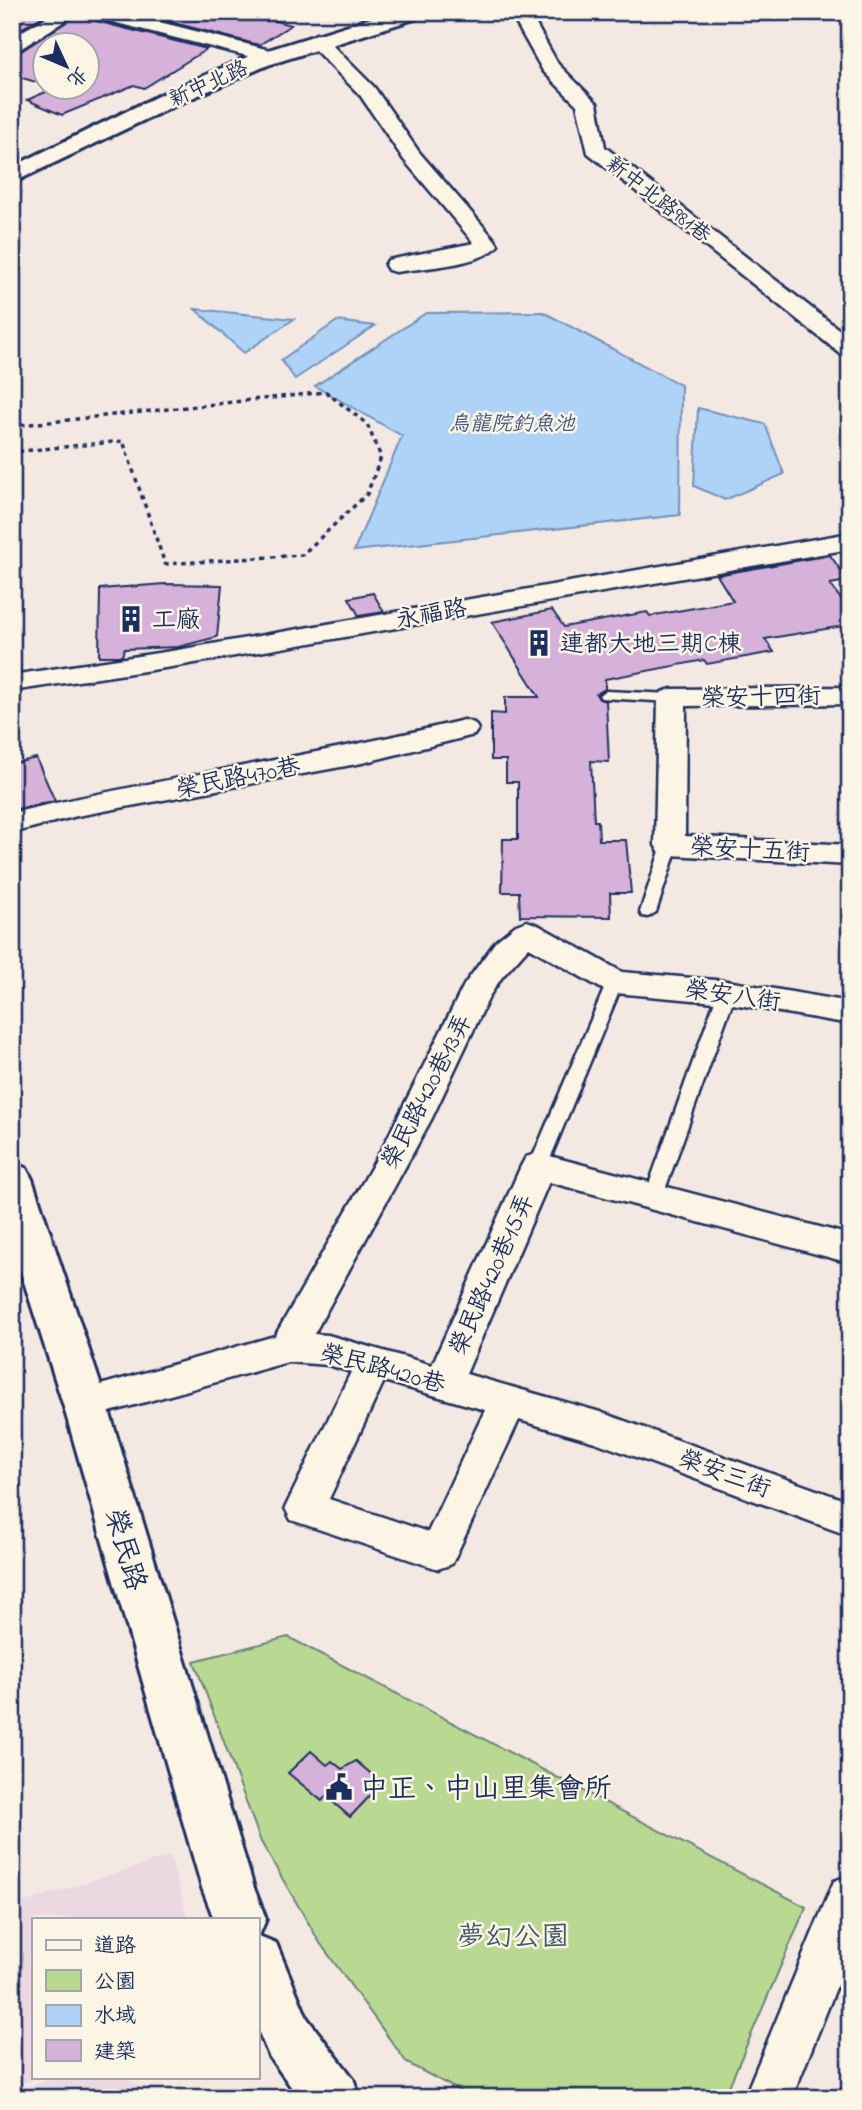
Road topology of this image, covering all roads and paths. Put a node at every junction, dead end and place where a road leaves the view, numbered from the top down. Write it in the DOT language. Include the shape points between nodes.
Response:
graph roads {
  1 [pos="70,12"];
  2 [pos="96,12"];
  3 [pos="413,12"];
  4 [pos="519,12"];
  5 [pos="316,40"];
  6 [pos="13,45"];
  7 [pos="271,56"];
  8 [pos="12,176"];
  9 [pos="396,265"];
  10 [pos="850,350"];
  11 [pos="12,426"];
  12 [pos="12,452"];
  13 [pos="850,541"];
  14 [pos="12,683"];
  15 [pos="606,695"];
  16 [pos="850,695"];
  17 [pos="672,698"];
  18 [pos="464,729"];
  19 [pos="12,823"];
  20 [pos="670,845"];
  21 [pos="850,855"];
  22 [pos="648,912"];
  23 [pos="615,982"];
  24 [pos="727,992"];
  25 [pos="850,1013"];
  26 [pos="538,1166"];
  27 [pos="12,1178"];
  28 [pos="653,1198"];
  29 [pos="850,1249"];
  30 [pos="288,1347"];
  31 [pos="374,1363"];
  32 [pos="443,1383"];
  33 [pos="508,1402"];
  34 [pos="85,1404"];
  35 [pos="600,1428"];
  36 [pos="850,1518"];
  37 [pos="850,1896"];
  38 [pos="240,1918"];
  39 [pos="259,1966"];
  40 [pos="333,2098"];
  41 [pos="768,2098"];
  1 -- 6 [label="street"];
  2 -- 7 [label="street"];
  3 -- 5 [label="street, 新中北路"];
  4 -- 10 [label="street, 新中北路981巷" via="550,66 587,103 595,149"];
  5 -- 7 [label="street, 新中北路"];
  5 -- 9 [label="street" via="367,91 411,156 487,245 475,252"];
  7 -- 8 [label="street, 新中北路"];
  11 -- 12 [label="path" via="326,393 367,424 381,457 367,494 302,555 165,564 123,441"];
  13 -- 14 [label="street, 永福路"];
  15 -- 17 [label="lane"];
  16 -- 17 [label="street, 榮安十四街"];
  17 -- 20 [label="street, 榮安十五街"];
  18 -- 19 [label="street, 榮民路470巷" via="362,754"];
  20 -- 21 [label="street, 榮安十五街"];
  20 -- 22 [label="lane"];
  23 -- 24 [label="street, 榮安八街"];
  23 -- 26 [label="lane"];
  23 -- 30 [label="street, 榮民路420巷13弄" via="527,932 509,945 479,987 416,1117"];
  24 -- 25 [label="street, 榮安八街"];
  24 -- 28 [label="lane"];
  26 -- 28 [label="street"];
  26 -- 32 [label="street, 榮民路420巷15弄"];
  27 -- 34 [label="street, 榮民路"];
  28 -- 29 [label="street"];
  30 -- 31 [label="street, 榮民路420巷" via="328,1350"];
  30 -- 34 [label="street, 榮民路420巷"];
  31 -- 32 [label="street, 榮民路420巷"];
  31 -- 33 [label="street" via="305,1508 438,1552"];
  32 -- 33 [label="street, 榮民路420巷"];
  33 -- 35 [label="street, 榮民路420巷"];
  34 -- 38 [label="street, 榮民路"];
  35 -- 36 [label="street, 榮安三街"];
  37 -- 41 [label="street"];
  39 -- 40 [label="street" via="288,2037"];
}
